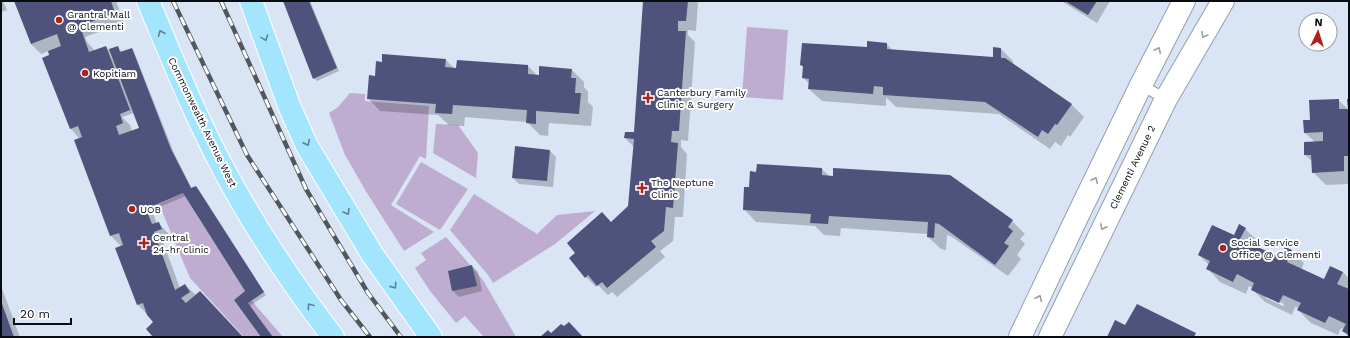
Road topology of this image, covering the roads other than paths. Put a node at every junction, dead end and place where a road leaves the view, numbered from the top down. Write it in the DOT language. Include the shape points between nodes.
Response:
graph roads {
  1 [pos="148,1"];
  2 [pos="251,1"];
  3 [pos="1184,1"];
  4 [pos="1223,1"];
  5 [pos="1141,85"];
  6 [pos="1166,100"];
  7 [pos="333,337"];
  8 [pos="431,337"];
  9 [pos="1020,337"];
  10 [pos="1050,337"];
  7 -- 1 [label="main road, Commonwealth Avenue West, one-way" via="289,276 224,170 174,65"];
  2 -- 8 [label="main road, one-way" via="290,108 307,146 372,254"];
  5 -- 3 [label="main road, one-way"];
  4 -- 6 [label="main road, Clementi Avenue 2, one-way"];
  5 -- 6 [label="lane"];
  9 -- 5 [label="main road, one-way"];
  6 -- 10 [label="main road, Clementi Avenue 2, one-way"];
}
